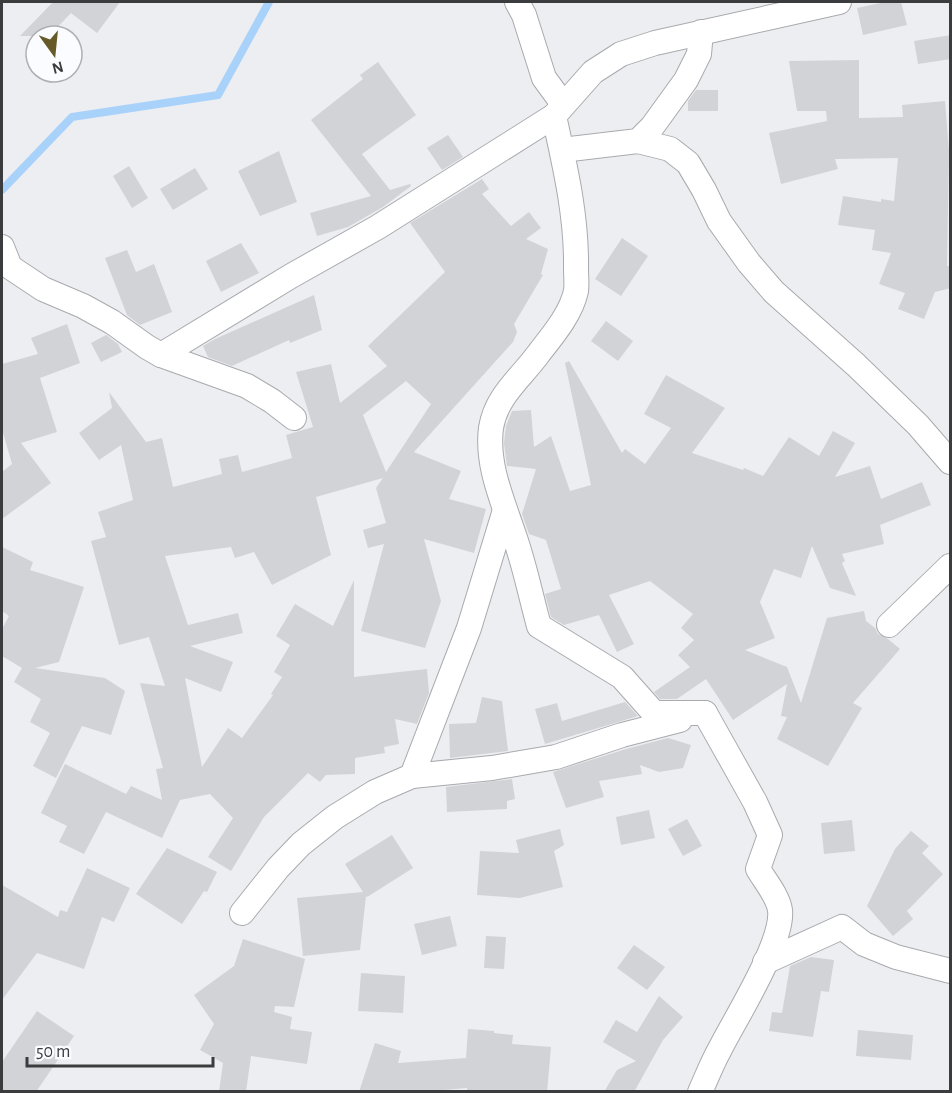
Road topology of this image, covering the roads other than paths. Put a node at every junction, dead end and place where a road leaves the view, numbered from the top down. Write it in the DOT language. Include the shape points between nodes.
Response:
graph roads {
  1 [pos="517,2"];
  2 [pos="839,2"];
  3 [pos="701,32"];
  4 [pos="559,110"];
  5 [pos="638,141"];
  6 [pos="562,150"];
  7 [pos="2,247"];
  8 [pos="161,355"];
  9 [pos="294,418"];
  10 [pos="951,462"];
  11 [pos="505,510"];
  12 [pos="951,566"];
  13 [pos="889,625"];
  14 [pos="705,713"];
  15 [pos="412,776"];
  16 [pos="242,913"];
  17 [pos="765,962"];
  18 [pos="951,971"];
  19 [pos="700,1092"];
  1 -- 4 [label="street"];
  2 -- 3 [label="street"];
  3 -- 4 [label="street" via="621,54 593,72"];
  3 -- 5 [label="street" via="699,54 686,80"];
  4 -- 6 [label="street"];
  4 -- 8 [label="street" via="378,227"];
  5 -- 6 [label="street"];
  5 -- 10 [label="street" via="670,149 688,163 719,221 774,292 856,365"];
  6 -- 11 [label="street" via="577,256 576,291 563,320 504,395 494,415 492,459"];
  7 -- 8 [label="street" via="10,267 43,289 112,322"];
  8 -- 9 [label="street" via="247,386"];
  11 -- 14 [label="street" via="539,626 622,677 654,713"];
  11 -- 15 [label="street" via="469,628"];
  12 -- 13 [label="street"];
  14 -- 15 [label="street" via="556,757"];
  14 -- 17 [label="street" via="770,835 758,869 780,910 777,933"];
  15 -- 16 [label="street" via="375,792 301,844"];
  17 -- 18 [label="street" via="842,927 864,944 896,957"];
  17 -- 19 [label="street"];
}
